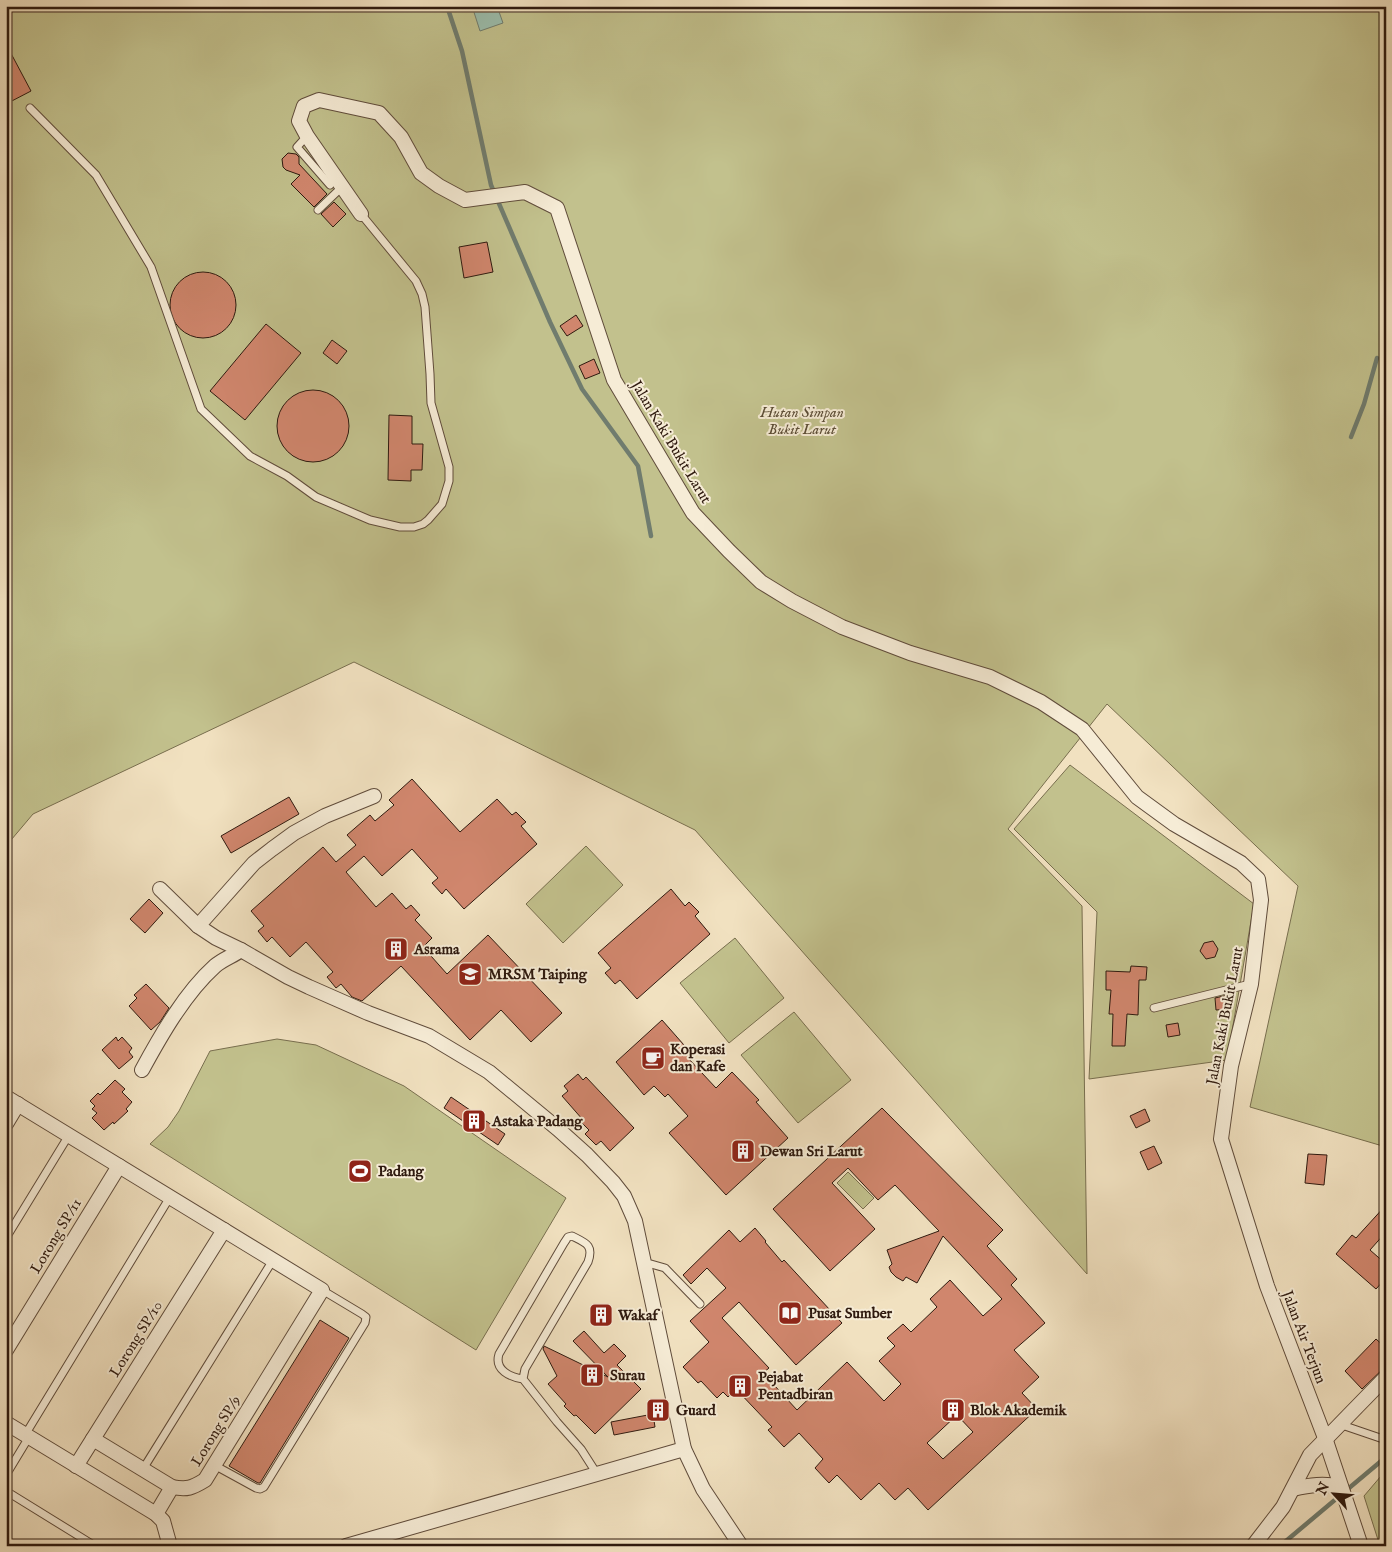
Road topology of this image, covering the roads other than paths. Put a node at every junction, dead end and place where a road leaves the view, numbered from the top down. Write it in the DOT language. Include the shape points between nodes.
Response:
graph roads {
  1 [pos="30,108"];
  2 [pos="336,186"];
  3 [pos="318,210"];
  4 [pos="361,214"];
  5 [pos="374,796"];
  6 [pos="160,889"];
  7 [pos="198,926"];
  8 [pos="241,950"];
  9 [pos="1251,984"];
  10 [pos="1154,1008"];
  11 [pos="142,1070"];
  12 [pos="12,1101"];
  13 [pos="6,1124"];
  14 [pos="69,1135"];
  15 [pos="1221,1139"];
  16 [pos="119,1166"];
  17 [pos="170,1197"];
  18 [pos="224,1230"];
  19 [pos="6,1238"];
  20 [pos="273,1260"];
  21 [pos="645,1271"];
  22 [pos="322,1290"];
  23 [pos="700,1304"];
  24 [pos="6,1350"];
  25 [pos="1386,1377"];
  26 [pos="523,1379"];
  27 [pos="6,1423"];
  28 [pos="1338,1424"];
  29 [pos="27,1436"];
  30 [pos="1325,1438"];
  31 [pos="93,1439"];
  32 [pos="1384,1439"];
  33 [pos="684,1449"];
  34 [pos="76,1466"];
  35 [pos="214,1466"];
  36 [pos="143,1469"];
  37 [pos="597,1474"];
  38 [pos="6,1475"];
  39 [pos="172,1487"];
  40 [pos="1341,1487"];
  41 [pos="1293,1489"];
  42 [pos="6,1491"];
  43 [pos="156,1514"];
  44 [pos="95,1546"];
  45 [pos="170,1546"];
  46 [pos="346,1546"];
  47 [pos="742,1546"];
  48 [pos="1253,1546"];
  49 [pos="1361,1546"];
  1 -- 4 [label="lane" via="96,175 151,266 201,409 250,456 288,476 316,497 370,520 414,527 428,520 442,504 449,481 449,467 431,402 425,306 416,281"];
  2 -- 3 [label="lane"];
  2 -- 4 [label="street, Jalan Kaki Bukit Larut"];
  2 -- 9 [label="street, Jalan Kaki Bukit Larut" via="299,121 304,106 319,100 379,113 401,136 421,173 465,200 526,192 557,208 614,380 693,513 761,582 792,602 842,627 910,653 990,677 1041,702 1082,729 1137,797 1174,824 1241,863 1258,879 1261,900"];
  5 -- 7 [label="street" via="325,816 272,849 254,863"];
  6 -- 7 [label="street"];
  7 -- 8 [label="street"];
  8 -- 11 [label="street" via="215,966 184,1002"];
  8 -- 21 [label="street" via="308,987 429,1036 489,1072 587,1155 624,1196 634,1221"];
  9 -- 10 [label="lane"];
  9 -- 15 [label="street, Jalan Kaki Bukit Larut" via="1231,1066"];
  12 -- 13 [label="street"];
  12 -- 14 [label="street"];
  14 -- 16 [label="street"];
  14 -- 19 [label="lane"];
  15 -- 30 [label="street, Jalan Air Terjun" via="1267,1286"];
  16 -- 17 [label="street"];
  16 -- 24 [label="street, Lorong SP/11"];
  17 -- 18 [label="street"];
  17 -- 29 [label="lane"];
  18 -- 20 [label="street"];
  18 -- 31 [label="street, Lorong SP/10"];
  20 -- 22 [label="street"];
  20 -- 36 [label="lane"];
  21 -- 23 [label="lane" via="652,1264 665,1268"];
  21 -- 33 [label="street"];
  22 -- 35 [label="street, Lorong SP/9"];
  22 -- 35 [label="lane" via="366,1317 365,1323 264,1487 256,1488"];
  25 -- 28 [label="street"];
  26 -- 26 [label="lane" via="525,1368 588,1262 590,1248 572,1236 564,1243 499,1354 497,1360 501,1369"];
  26 -- 37 [label="lane" via="581,1449"];
  27 -- 29 [label="street"];
  28 -- 30 [label="street"];
  28 -- 32 [label="lane"];
  29 -- 34 [label="street"];
  29 -- 38 [label="lane"];
  30 -- 40 [label="street, Jalan Air Terjun"];
  30 -- 41 [label="street" via="1310,1455"];
  31 -- 34 [label="street, Lorong SP/10"];
  31 -- 36 [label="street"];
  33 -- 37 [label="street"];
  33 -- 47 [label="street" via="703,1489"];
  34 -- 43 [label="street"];
  35 -- 39 [label="street, Lorong SP/9" via="205,1480 193,1488"];
  36 -- 39 [label="street"];
  37 -- 46 [label="street"];
  39 -- 43 [label="street"];
  40 -- 41 [label="street" via="1328,1484"];
  40 -- 49 [label="street, Jalan Air Terjun"];
  41 -- 48 [label="street"];
  42 -- 44 [label="lane"];
  43 -- 45 [label="street" via="163,1522"];
}
